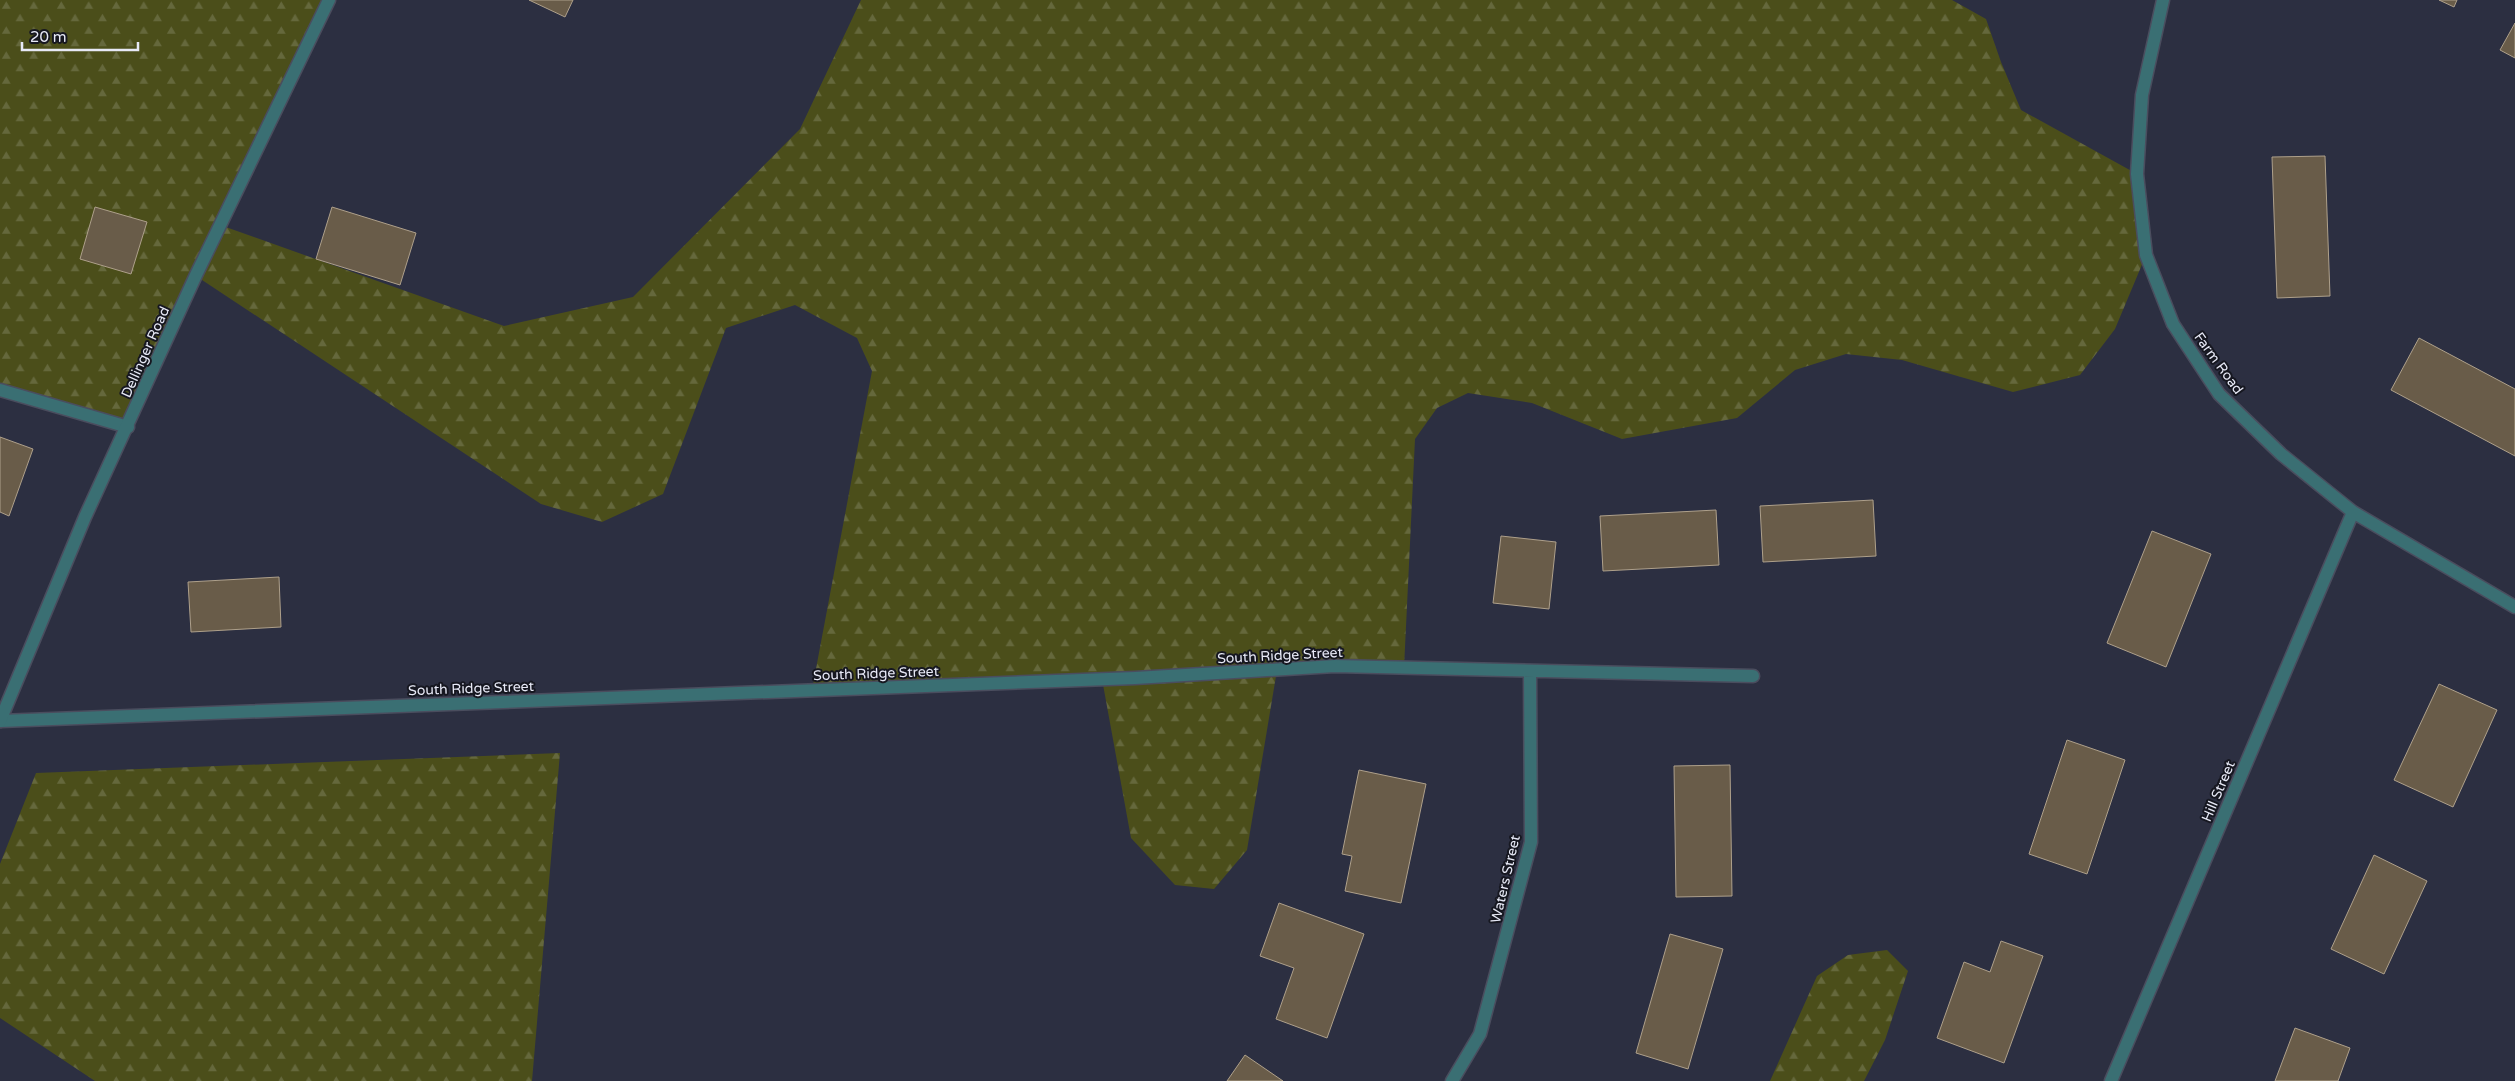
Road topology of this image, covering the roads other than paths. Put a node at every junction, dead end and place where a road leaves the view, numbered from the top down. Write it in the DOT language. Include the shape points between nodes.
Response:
graph roads {
  1 [pos="329,0"];
  2 [pos="2163,0"];
  3 [pos="0,390"];
  4 [pos="128,427"];
  5 [pos="2353,512"];
  6 [pos="2515,607"];
  7 [pos="1530,671"];
  8 [pos="1753,676"];
  9 [pos="0,721"];
  10 [pos="1452,1081"];
  11 [pos="2111,1081"];
  1 -- 4 [label="street, Dellinger Road" via="200,267"];
  2 -- 5 [label="street, Farm Road" via="2142,95 2137,174 2146,255 2173,324 2219,394 2281,454"];
  3 -- 4 [label="street"];
  4 -- 9 [label="street, Dellinger Road" via="85,516"];
  5 -- 6 [label="street, Farm Road"];
  5 -- 11 [label="street, Hill Street"];
  7 -- 8 [label="street, South Ridge Street"];
  7 -- 9 [label="street, South Ridge Street" via="1335,666 1127,678"];
  7 -- 10 [label="street, Waters Street" via="1531,842 1480,1034"];
}
